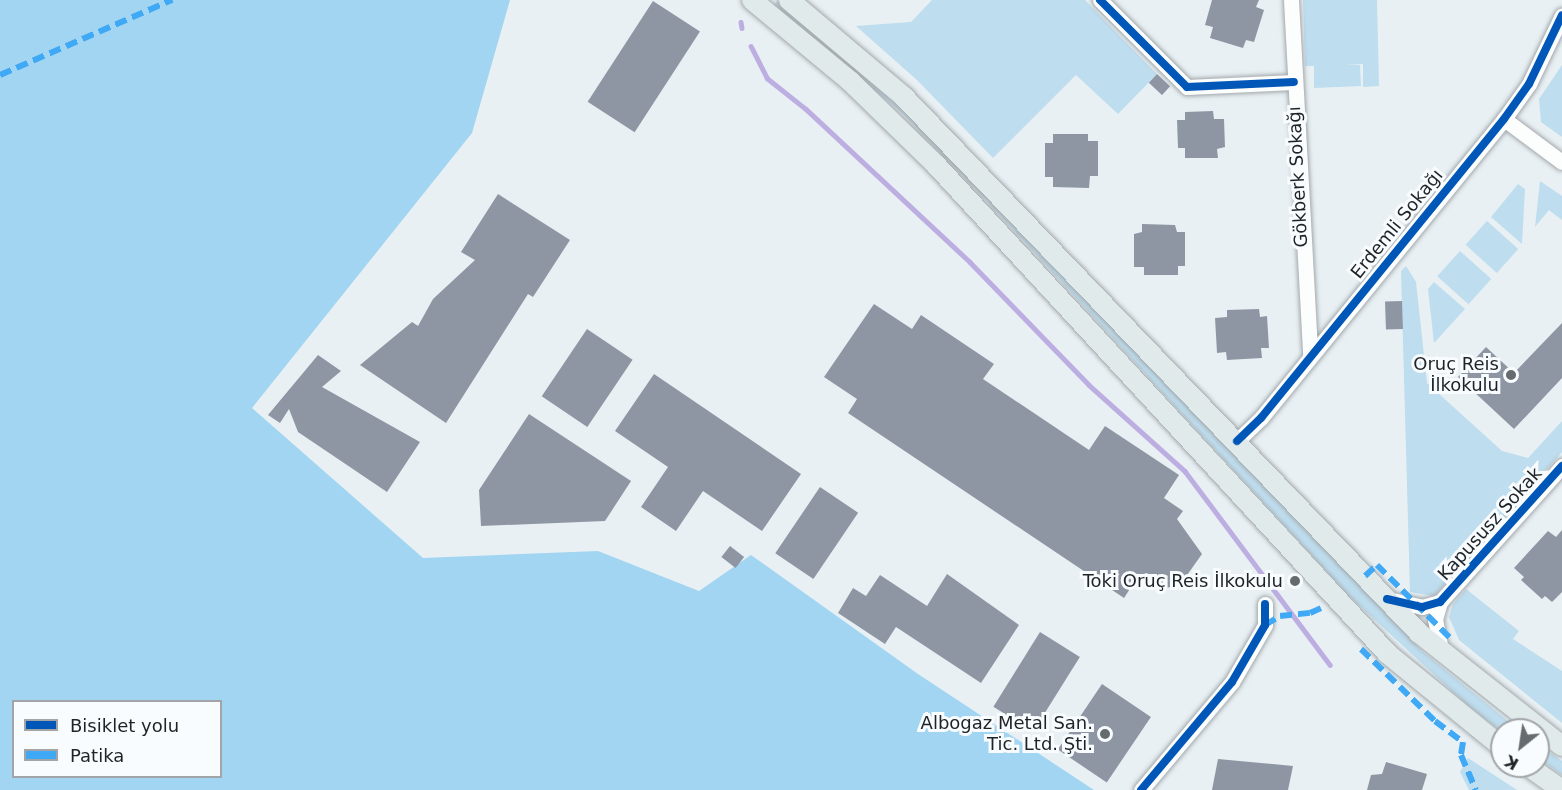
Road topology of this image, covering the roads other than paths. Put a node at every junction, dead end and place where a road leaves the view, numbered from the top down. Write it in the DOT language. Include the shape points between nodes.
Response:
graph roads {
  1 [pos="752,0"];
  2 [pos="789,0"];
  3 [pos="1100,0"];
  4 [pos="1291,0"];
  5 [pos="1562,15"];
  6 [pos="1294,82"];
  7 [pos="1504,119"];
  8 [pos="1562,162"];
  9 [pos="1310,355"];
  10 [pos="1237,441"];
  11 [pos="1562,466"];
  12 [pos="1387,599"];
  13 [pos="1440,602"];
  14 [pos="1265,604"];
  15 [pos="1441,651"];
  16 [pos="1490,737"];
  17 [pos="1562,746"];
  18 [pos="1545,778"];
  19 [pos="1141,790"];
  20 [pos="1562,790"];
  1 -- 16 [label="main road" via="850,81 937,166 1388,654"];
  2 -- 10 [label="main road" via="904,97"];
  3 -- 6 [label="street" via="1187,87"];
  4 -- 6 [label="street, Gökberk Sokağı"];
  5 -- 7 [label="street, Erdemli Sokağı" via="1529,84"];
  6 -- 9 [label="street, Gökberk Sokağı"];
  7 -- 8 [label="street"];
  7 -- 9 [label="street, Erdemli Sokağı"];
  9 -- 10 [label="street, Erdemli Sokağı"];
  10 -- 12 [label="main road"];
  11 -- 13 [label="street, Kapususz Sokak"];
  12 -- 13 [label="street" via="1422,607"];
  12 -- 15 [label="main road"];
  13 -- 15 [label="street" via="1435,619"];
  14 -- 19 [label="street" via="1265,625 1232,682"];
  15 -- 17 [label="main road"];
  18 -- 20 [label="main road"];
}
